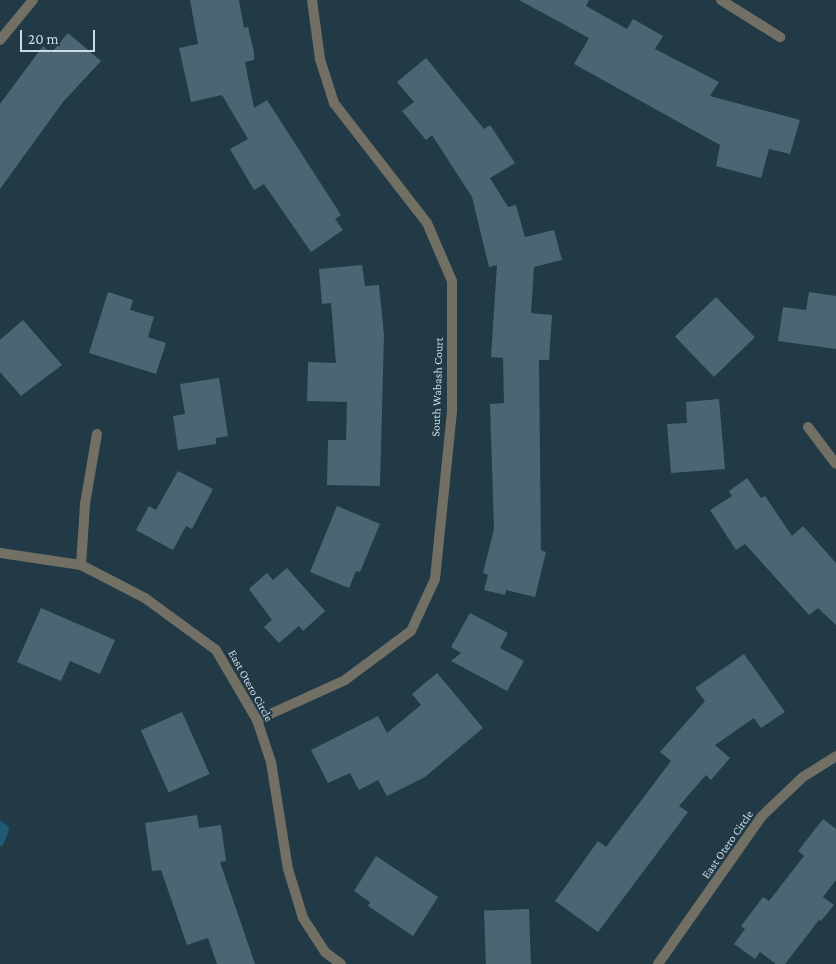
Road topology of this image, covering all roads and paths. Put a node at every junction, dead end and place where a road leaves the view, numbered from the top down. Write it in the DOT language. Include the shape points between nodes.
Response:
graph roads {
  1 [pos="32,0"];
  2 [pos="312,0"];
  3 [pos="721,0"];
  4 [pos="780,37"];
  5 [pos="0,40"];
  6 [pos="808,427"];
  7 [pos="97,434"];
  8 [pos="836,464"];
  9 [pos="0,553"];
  10 [pos="81,565"];
  11 [pos="258,720"];
  12 [pos="836,756"];
  13 [pos="667,956"];
  14 [pos="341,964"];
  15 [pos="658,964"];
  16 [pos="675,964"];
  1 -- 5 [label="street"];
  2 -- 11 [label="street, South Wabash Court" via="320,59 334,103 427,223 452,281 452,412 435,579 411,631 345,680"];
  3 -- 4 [label="street"];
  6 -- 8 [label="street"];
  7 -- 10 [label="street" via="85,504"];
  9 -- 10 [label="street, East Otero Circle"];
  10 -- 11 [label="street, East Otero Circle" via="144,598 216,650"];
  11 -- 14 [label="street, East Otero Circle" via="271,762 288,869 303,918 325,952"];
  12 -- 13 [label="street, East Otero Circle" via="803,777 762,816"];
  13 -- 15 [label="street, East Otero Circle"];
  13 -- 16 [label="street"];
}
